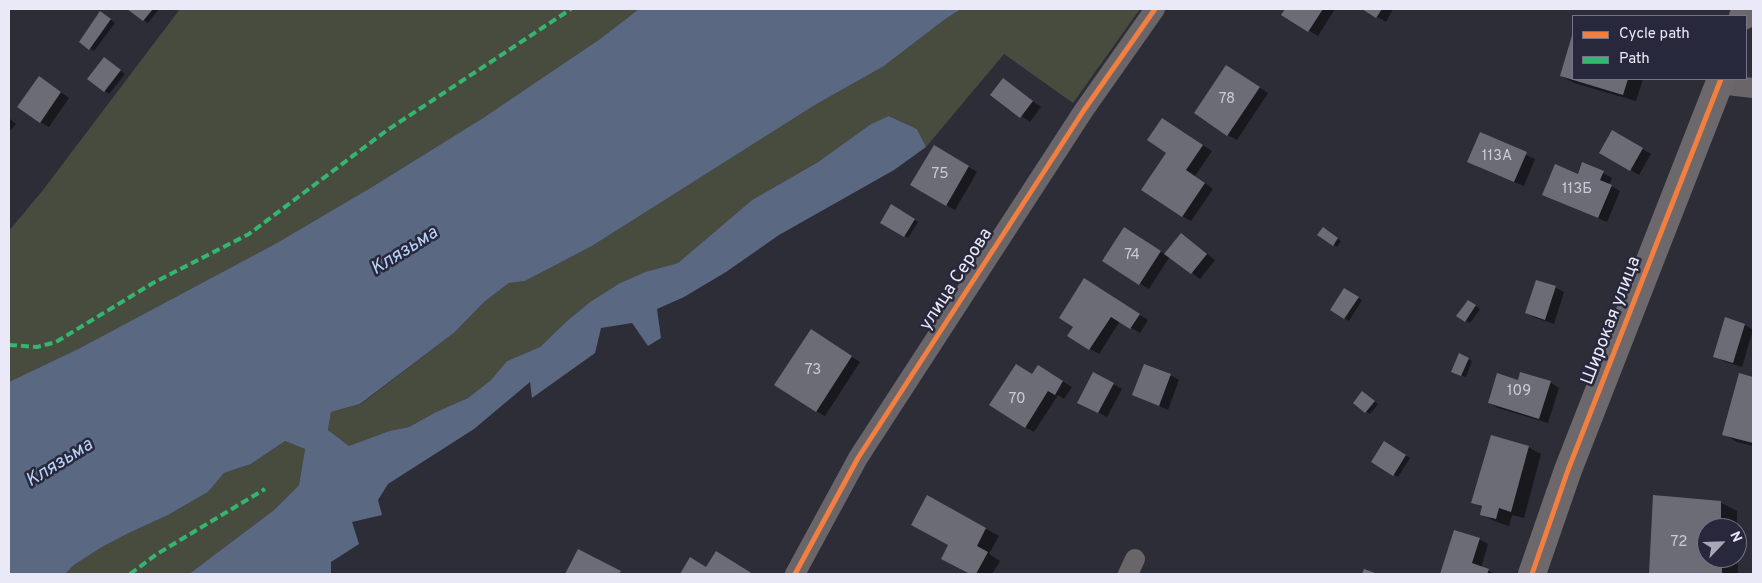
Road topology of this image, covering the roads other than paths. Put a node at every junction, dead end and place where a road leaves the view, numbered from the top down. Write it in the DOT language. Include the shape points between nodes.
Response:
graph roads {
  1 [pos="1155,9"];
  2 [pos="1720,82"];
  3 [pos="1753,88"];
  4 [pos="795,574"];
  5 [pos="1532,574"];
  1 -- 4 [label="street, улица Серова" via="1084,110 858,458"];
  2 -- 3 [label="street"];
  2 -- 5 [label="street, Широкая улица" via="1568,470"];
}
